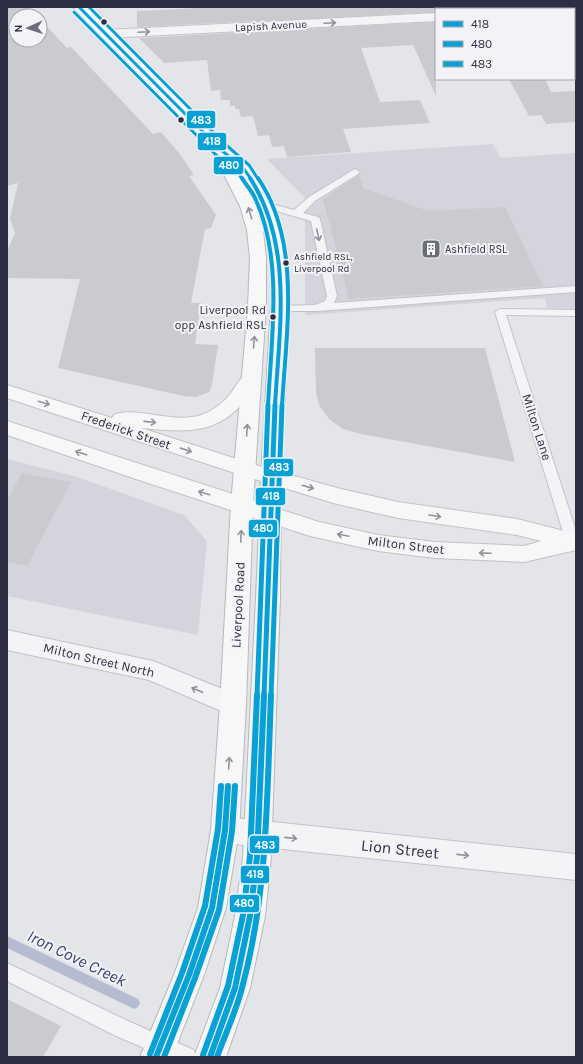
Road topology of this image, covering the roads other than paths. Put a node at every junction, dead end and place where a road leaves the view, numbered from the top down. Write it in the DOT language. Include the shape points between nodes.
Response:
graph roads {
  1 [pos="78,7"];
  2 [pos="435,17"];
  3 [pos="106,34"];
  4 [pos="220,150"];
  5 [pos="355,172"];
  6 [pos="312,199"];
  7 [pos="265,205"];
  8 [pos="297,213"];
  9 [pos="314,219"];
  10 [pos="576,289"];
  11 [pos="321,306"];
  12 [pos="279,309"];
  13 [pos="576,313"];
  14 [pos="250,380"];
  15 [pos="7,391"];
  16 [pos="83,415"];
  17 [pos="7,428"];
  18 [pos="245,469"];
  19 [pos="271,477"];
  20 [pos="242,504"];
  21 [pos="270,514"];
  22 [pos="575,542"];
  23 [pos="7,640"];
  24 [pos="233,705"];
  25 [pos="225,830"];
  26 [pos="258,834"];
  27 [pos="576,867"];
  28 [pos="7,972"];
  29 [pos="168,1053"];
  30 [pos="210,1057"];
  1 -- 3 [label="main road, Liverpool Road"];
  3 -- 2 [label="street, Lapish Avenue, one-way"];
  3 -- 4 [label="main road, Liverpool Road"];
  4 -- 7 [label="main road, Liverpool Road" via="244,169"];
  14 -- 4 [label="main road, Liverpool Road, one-way" via="257,306 258,258 255,230 248,206"];
  5 -- 6 [label="lane"];
  6 -- 8 [label="lane"];
  6 -- 9 [label="lane"];
  7 -- 8 [label="lane"];
  7 -- 12 [label="main road, Liverpool Road" via="278,254 281,289"];
  8 -- 9 [label="lane"];
  9 -- 11 [label="lane, one-way" via="332,296 329,303"];
  10 -- 11 [label="lane"];
  11 -- 12 [label="lane"];
  12 -- 19 [label="main road, Liverpool Road"];
  13 -- 22 [label="lane, Milton Lane" via="500,312"];
  16 -- 14 [label="main road, one-way" via="196,424 210,420 232,406"];
  18 -- 14 [label="main road, Liverpool Road, one-way"];
  15 -- 16 [label="main road, Frederick Street, one-way"];
  16 -- 18 [label="main road, Frederick Street, one-way"];
  20 -- 17 [label="main road, one-way"];
  18 -- 19 [label="main road"];
  18 -- 20 [label="main road, Liverpool Road"];
  19 -- 21 [label="main road, Liverpool Road"];
  19 -- 22 [label="main road, one-way" via="398,510 517,527"];
  20 -- 21 [label="main road, Milton Street"];
  24 -- 20 [label="main road, Liverpool Road, one-way"];
  22 -- 21 [label="main road, Milton Street, one-way" via="524,554 435,550 370,541 318,530"];
  21 -- 26 [label="main road, Liverpool Road"];
  24 -- 23 [label="street, Milton Street North, one-way" via="153,671"];
  25 -- 24 [label="main road, Liverpool Road, one-way"];
  25 -- 26 [label="street, Lion Street"];
  25 -- 29 [label="main road, Liverpool Road" via="212,908 189,975"];
  26 -- 27 [label="street, Lion Street, one-way"];
  26 -- 30 [label="main road, Liverpool Road" via="251,909 235,988"];
  28 -- 29 [label="lane"];
}
